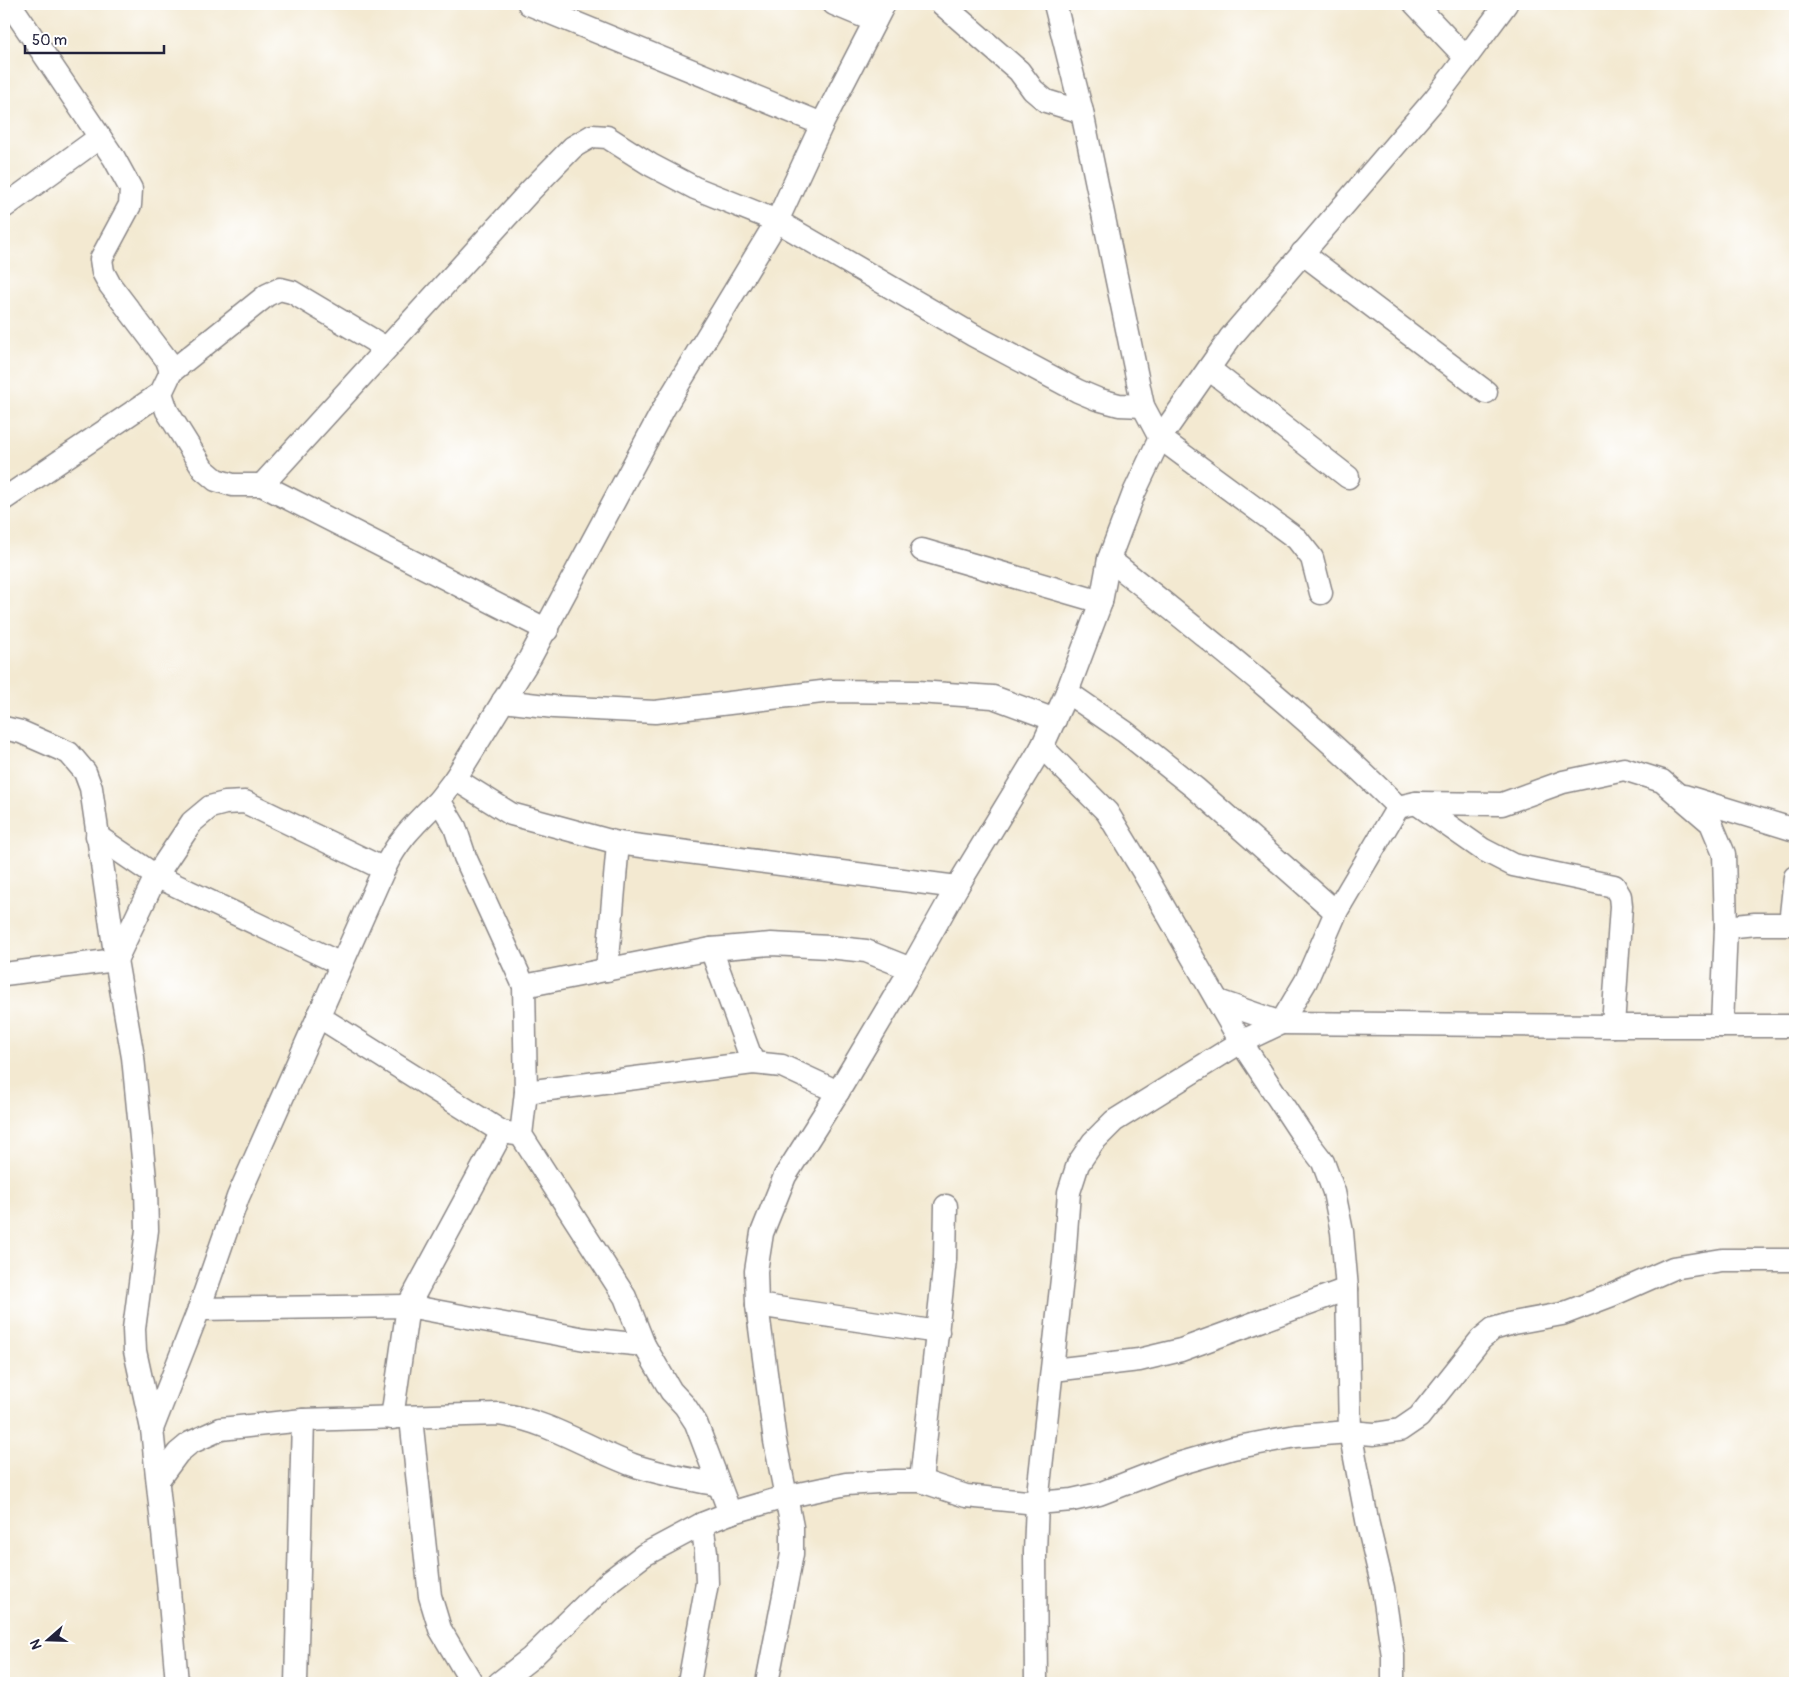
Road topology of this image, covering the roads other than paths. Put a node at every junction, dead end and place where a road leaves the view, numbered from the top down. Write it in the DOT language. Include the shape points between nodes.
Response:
graph roads {
  1 [pos="9,4"];
  2 [pos="529,4"];
  3 [pos="834,4"];
  4 [pos="942,4"];
  5 [pos="1055,4"];
  6 [pos="1415,4"];
  7 [pos="1506,4"];
  8 [pos="4,8"];
  9 [pos="879,12"];
  10 [pos="1466,58"];
  11 [pos="1082,112"];
  12 [pos="822,124"];
  13 [pos="100,138"];
  14 [pos="4,207"];
  15 [pos="777,221"];
  16 [pos="1302,253"];
  17 [pos="386,348"];
  18 [pos="1209,369"];
  19 [pos="171,372"];
  20 [pos="161,392"];
  21 [pos="1486,392"];
  22 [pos="1143,406"];
  23 [pos="1160,438"];
  24 [pos="1348,477"];
  25 [pos="262,485"];
  26 [pos="4,499"];
  27 [pos="922,550"];
  28 [pos="1109,559"];
  29 [pos="1321,593"];
  30 [pos="1101,602"];
  31 [pos="547,630"];
  32 [pos="1067,692"];
  33 [pos="503,701"];
  34 [pos="1055,720"];
  35 [pos="4,728"];
  36 [pos="1042,747"];
  37 [pos="455,779"];
  38 [pos="1676,794"];
  39 [pos="439,800"];
  40 [pos="1407,805"];
  41 [pos="1795,830"];
  42 [pos="97,836"];
  43 [pos="618,843"];
  44 [pos="384,869"];
  45 [pos="156,876"];
  46 [pos="1795,877"];
  47 [pos="957,886"];
  48 [pos="1336,912"];
  49 [pos="1793,924"];
  50 [pos="1726,926"];
  51 [pos="711,949"];
  52 [pos="116,960"];
  53 [pos="341,964"];
  54 [pos="911,969"];
  55 [pos="607,970"];
  56 [pos="4,974"];
  57 [pos="524,986"];
  58 [pos="1218,1001"];
  59 [pos="318,1016"];
  60 [pos="1282,1023"];
  61 [pos="1613,1026"];
  62 [pos="1722,1026"];
  63 [pos="1795,1026"];
  64 [pos="1241,1042"];
  65 [pos="753,1063"];
  66 [pos="526,1092"];
  67 [pos="838,1092"];
  68 [pos="511,1134"];
  69 [pos="946,1206"];
  70 [pos="1795,1260"];
  71 [pos="1347,1289"];
  72 [pos="757,1305"];
  73 [pos="408,1306"];
  74 [pos="199,1309"];
  75 [pos="938,1332"];
  76 [pos="644,1345"];
  77 [pos="1053,1370"];
  78 [pos="401,1418"];
  79 [pos="303,1420"];
  80 [pos="152,1429"];
  81 [pos="1350,1432"];
  82 [pos="158,1480"];
  83 [pos="921,1481"];
  84 [pos="719,1485"];
  85 [pos="785,1497"];
  86 [pos="1038,1503"];
  87 [pos="730,1513"];
  88 [pos="702,1524"];
  89 [pos="177,1683"];
  90 [pos="296,1683"];
  91 [pos="472,1683"];
  92 [pos="499,1683"];
  93 [pos="689,1683"];
  94 [pos="767,1683"];
  95 [pos="1036,1683"];
  96 [pos="1393,1683"];
  1 -- 8 [label="street"];
  1 -- 13 [label="street"];
  2 -- 12 [label="street"];
  3 -- 9 [label="street"];
  4 -- 11 [label="street" via="1019,71 1046,101"];
  5 -- 11 [label="street"];
  6 -- 10 [label="street"];
  7 -- 10 [label="street"];
  9 -- 12 [label="street"];
  10 -- 16 [label="street" via="1434,100"];
  11 -- 22 [label="street"];
  12 -- 15 [label="street"];
  13 -- 14 [label="street"];
  13 -- 19 [label="street" via="130,189 130,204 101,259 103,272 166,360"];
  15 -- 17 [label="street" via="695,188 607,137 592,136 573,147 530,191"];
  15 -- 22 [label="street" via="973,335 1078,391 1120,405"];
  15 -- 31 [label="street" via="664,408"];
  16 -- 18 [label="street" via="1230,338"];
  16 -- 21 [label="street"];
  17 -- 19 [label="street" via="292,292 280,289 267,295"];
  17 -- 25 [label="street"];
  18 -- 23 [label="street"];
  18 -- 24 [label="street"];
  19 -- 20 [label="street"];
  20 -- 25 [label="street" via="167,412 204,469 216,480 233,485"];
  20 -- 26 [label="street"];
  22 -- 23 [label="street"];
  23 -- 28 [label="street" via="1134,493"];
  23 -- 29 [label="street" via="1297,539 1312,558"];
  25 -- 31 [label="street"];
  27 -- 30 [label="street"];
  28 -- 30 [label="street"];
  28 -- 40 [label="street" via="1245,668 1362,771"];
  30 -- 32 [label="street"];
  31 -- 33 [label="street"];
  32 -- 34 [label="street"];
  32 -- 48 [label="street" via="1125,732 1195,788"];
  33 -- 34 [label="street" via="655,712 830,691 917,692 993,697"];
  33 -- 37 [label="street"];
  34 -- 36 [label="street"];
  35 -- 42 [label="street" via="69,753 85,772 91,788"];
  36 -- 47 [label="street"];
  36 -- 58 [label="street" via="1107,812"];
  37 -- 39 [label="street"];
  37 -- 43 [label="street" via="511,814"];
  38 -- 40 [label="street" via="1662,781 1624,768 1563,782 1502,804"];
  38 -- 41 [label="street"];
  38 -- 50 [label="street" via="1711,823 1724,854"];
  39 -- 44 [label="street" via="393,849"];
  39 -- 57 [label="street" via="455,827"];
  40 -- 48 [label="street"];
  40 -- 61 [label="street" via="1513,865 1614,886 1622,906"];
  42 -- 45 [label="street"];
  42 -- 52 [label="street"];
  43 -- 47 [label="street"];
  43 -- 55 [label="street"];
  44 -- 45 [label="street" via="245,802 210,807 192,822"];
  44 -- 53 [label="street"];
  45 -- 52 [label="street"];
  45 -- 53 [label="street"];
  46 -- 49 [label="street"];
  47 -- 54 [label="street"];
  48 -- 60 [label="street" via="1306,981"];
  49 -- 50 [label="street"];
  50 -- 62 [label="street"];
  51 -- 54 [label="street" via="771,944 829,947 866,951"];
  51 -- 55 [label="street"];
  51 -- 65 [label="street"];
  52 -- 56 [label="street"];
  52 -- 80 [label="street" via="133,1057 146,1190 147,1230 134,1329 138,1374"];
  53 -- 59 [label="street"];
  54 -- 67 [label="street"];
  55 -- 57 [label="street"];
  57 -- 66 [label="street"];
  58 -- 60 [label="street"];
  58 -- 64 [label="street"];
  59 -- 68 [label="street"];
  59 -- 74 [label="street" via="238,1197"];
  60 -- 61 [label="street"];
  60 -- 64 [label="street"];
  61 -- 62 [label="street"];
  62 -- 63 [label="street"];
  64 -- 71 [label="street" via="1302,1136 1323,1162 1334,1192 1342,1232"];
  64 -- 77 [label="street" via="1114,1120 1078,1164 1069,1192"];
  65 -- 66 [label="street"];
  65 -- 67 [label="street" via="782,1066"];
  66 -- 68 [label="street"];
  67 -- 72 [label="street" via="786,1176 762,1233 756,1270"];
  68 -- 73 [label="street"];
  68 -- 76 [label="street" via="625,1297"];
  69 -- 75 [label="street"];
  70 -- 81 [label="street" via="1722,1260 1673,1268 1562,1314 1494,1329 1481,1338 1419,1418 1400,1430 1374,1434"];
  71 -- 77 [label="street" via="1181,1350 1139,1360"];
  71 -- 81 [label="street"];
  72 -- 75 [label="street"];
  72 -- 85 [label="street"];
  73 -- 74 [label="street"];
  73 -- 76 [label="street" via="585,1339"];
  73 -- 78 [label="street"];
  74 -- 80 [label="street"];
  75 -- 83 [label="street"];
  76 -- 84 [label="street" via="670,1391 696,1423"];
  77 -- 86 [label="street"];
  78 -- 79 [label="street"];
  78 -- 84 [label="street" via="498,1414 520,1417 635,1466"];
  78 -- 91 [label="street" via="430,1596 440,1629"];
  79 -- 82 [label="street" via="221,1430 190,1443 178,1453"];
  79 -- 90 [label="street"];
  80 -- 82 [label="street"];
  81 -- 86 [label="street" via="1296,1436 1233,1448 1171,1466 1099,1494"];
  81 -- 96 [label="street" via="1383,1588 1393,1656"];
  82 -- 89 [label="street"];
  83 -- 85 [label="street" via="846,1484"];
  83 -- 86 [label="street" via="966,1496"];
  84 -- 87 [label="street"];
  85 -- 87 [label="street"];
  85 -- 94 [label="street" via="792,1527 792,1554"];
  86 -- 95 [label="street"];
  87 -- 88 [label="street"];
  88 -- 92 [label="street" via="644,1555 611,1580 531,1658"];
  88 -- 93 [label="street" via="707,1583"];
}
